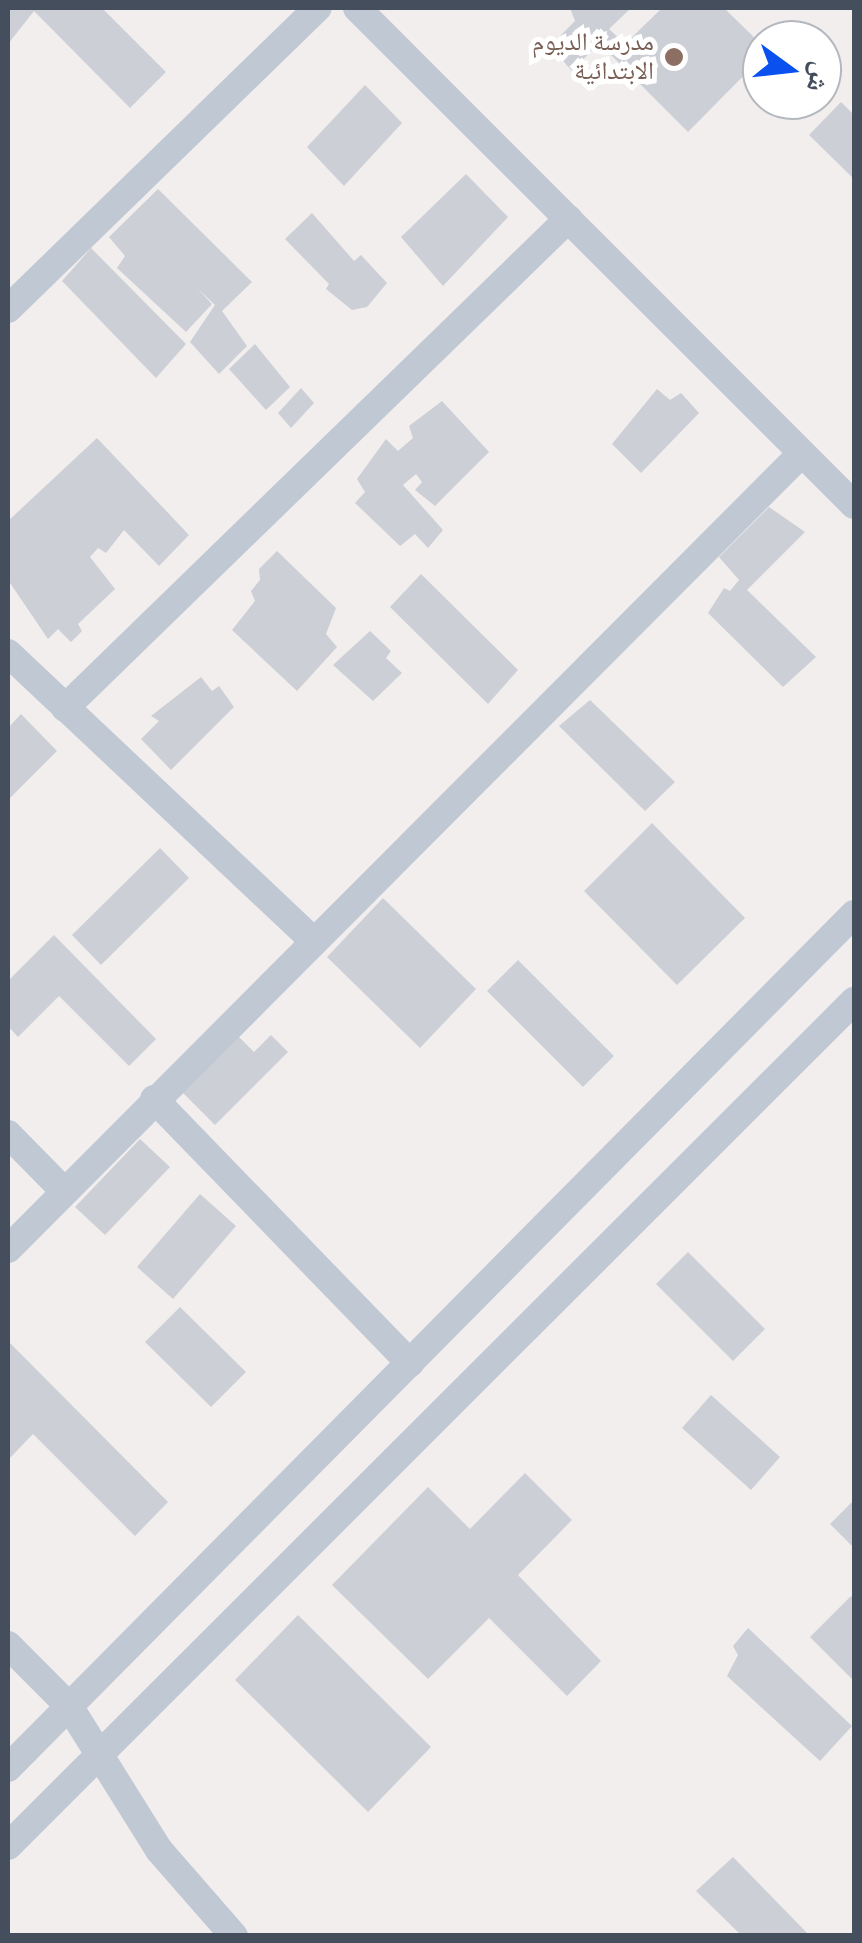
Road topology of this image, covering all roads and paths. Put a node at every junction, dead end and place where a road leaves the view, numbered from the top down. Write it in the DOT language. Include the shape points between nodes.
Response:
graph roads {
  1 [pos="318,8"];
  2 [pos="358,8"];
  3 [pos="568,218"];
  4 [pos="8,308"];
  5 [pos="802,454"];
  6 [pos="854,505"];
  7 [pos="8,654"];
  8 [pos="65,708"];
  9 [pos="854,914"];
  10 [pos="313,940"];
  11 [pos="854,1001"];
  12 [pos="154,1099"];
  13 [pos="8,1134"];
  14 [pos="64,1192"];
  15 [pos="8,1249"];
  16 [pos="410,1362"];
  17 [pos="8,1645"];
  18 [pos="68,1706"];
  19 [pos="102,1751"];
  20 [pos="8,1768"];
  21 [pos="8,1846"];
  22 [pos="234,1936"];
  1 -- 4 [label="street"];
  2 -- 3 [label="street"];
  3 -- 5 [label="street"];
  3 -- 8 [label="street"];
  5 -- 6 [label="street"];
  5 -- 10 [label="street"];
  7 -- 8 [label="street"];
  8 -- 10 [label="street"];
  9 -- 16 [label="street"];
  10 -- 12 [label="street"];
  11 -- 19 [label="street"];
  12 -- 14 [label="street"];
  12 -- 16 [label="street"];
  13 -- 14 [label="street"];
  14 -- 15 [label="street"];
  16 -- 18 [label="street"];
  17 -- 18 [label="street"];
  18 -- 19 [label="street"];
  18 -- 20 [label="street"];
  19 -- 21 [label="street"];
  19 -- 22 [label="street" via="159,1850"];
}
